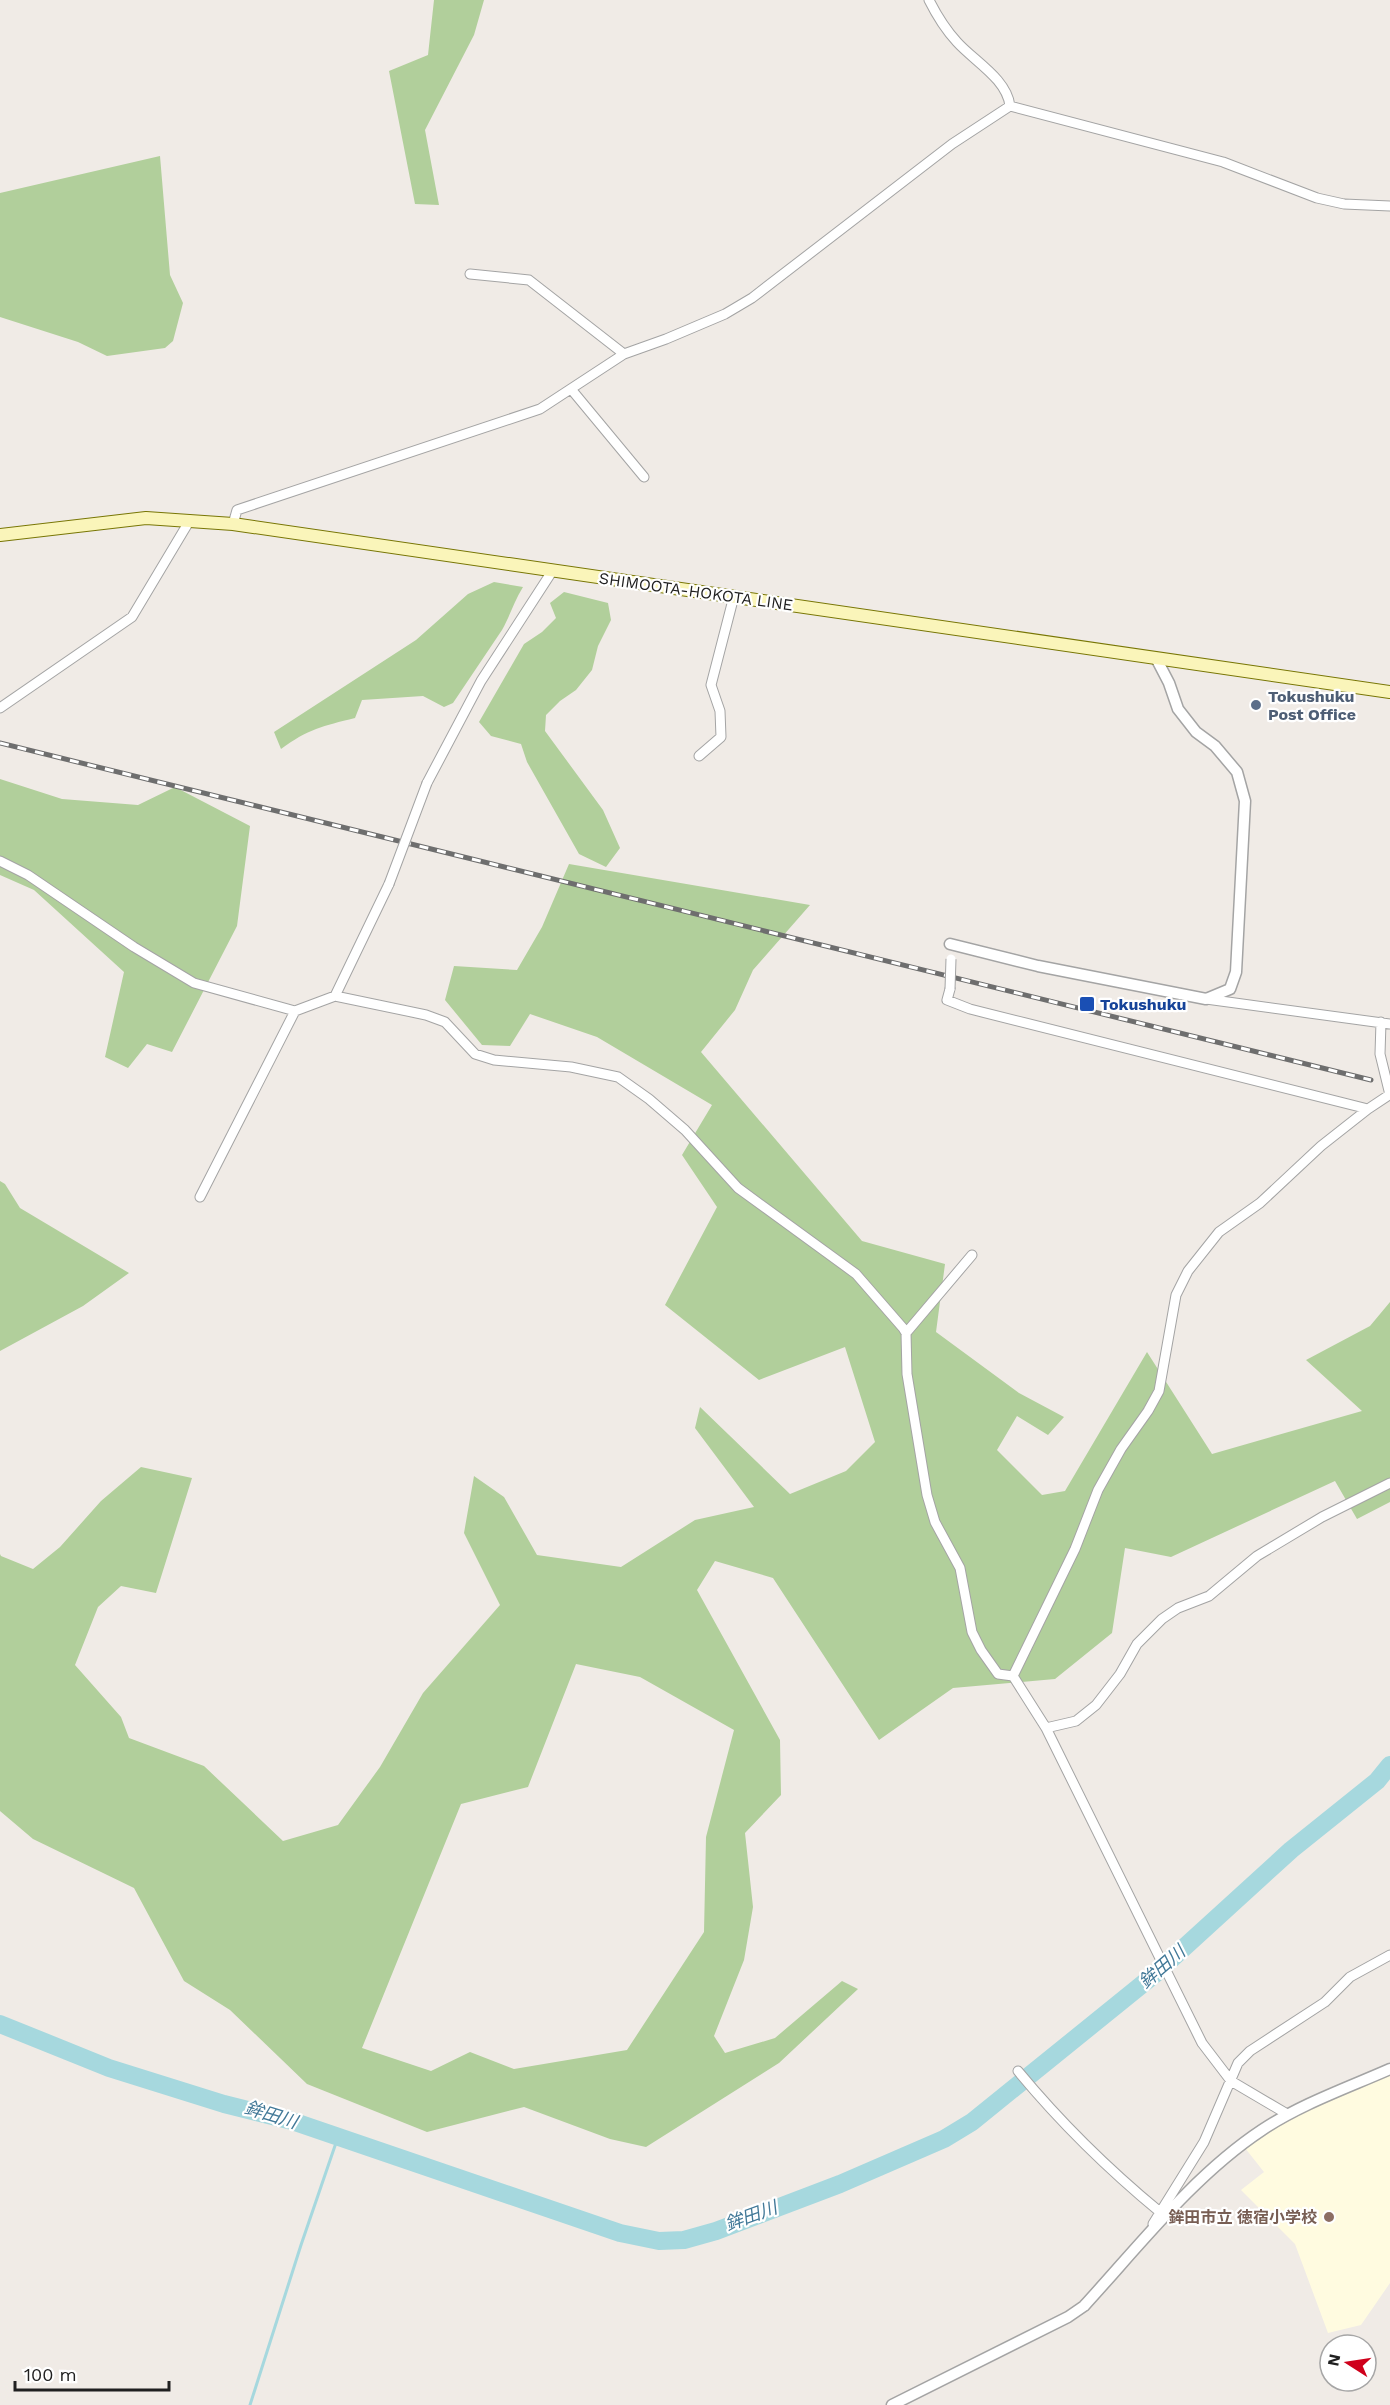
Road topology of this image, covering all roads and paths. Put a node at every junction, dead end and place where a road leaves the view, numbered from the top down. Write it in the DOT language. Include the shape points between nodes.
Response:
graph roads {
  1 [pos="928,0"];
  2 [pos="1010,106"];
  3 [pos="1390,206"];
  4 [pos="470,274"];
  5 [pos="624,354"];
  6 [pos="570,389"];
  7 [pos="644,477"];
  8 [pos="190,520"];
  9 [pos="233,524"];
  10 [pos="0,535"];
  11 [pos="553,570"];
  12 [pos="734,596"];
  13 [pos="1156,658"];
  14 [pos="1390,692"];
  15 [pos="0,708"];
  16 [pos="699,756"];
  17 [pos="0,861"];
  18 [pos="950,944"];
  19 [pos="334,996"];
  20 [pos="1206,999"];
  21 [pos="295,1011"];
  22 [pos="1385,1023"];
  23 [pos="1390,1095"];
  24 [pos="1368,1109"];
  25 [pos="200,1197"];
  26 [pos="972,1255"];
  27 [pos="906,1332"];
  28 [pos="1390,1483"];
  29 [pos="1013,1676"];
  30 [pos="1046,1728"];
  31 [pos="1390,1955"];
  32 [pos="1390,2069"];
  33 [pos="1018,2071"];
  34 [pos="1231,2081"];
  35 [pos="1287,2114"];
  36 [pos="1160,2212"];
  37 [pos="1142,2242"];
  38 [pos="892,2405"];
  1 -- 2 [label="street" via="958,43 1001,84"];
  2 -- 3 [label="street" via="1223,162 1317,198 1344,204"];
  2 -- 5 [label="street" via="942,151 752,298 725,314"];
  4 -- 5 [label="street" via="529,279"];
  5 -- 6 [label="street"];
  6 -- 7 [label="street"];
  6 -- 9 [label="street" via="540,408 237,510"];
  8 -- 9 [label="main road, SHIMOOTA-HOKOTA LINE"];
  8 -- 10 [label="main road, SHIMOOTA-HOKOTA LINE" via="125,520"];
  8 -- 15 [label="street" via="132,617"];
  9 -- 11 [label="main road, SHIMOOTA-HOKOTA LINE"];
  11 -- 12 [label="main road, SHIMOOTA-HOKOTA LINE"];
  11 -- 19 [label="street, bridge" via="481,681 428,783 389,884"];
  12 -- 13 [label="main road, SHIMOOTA-HOKOTA LINE"];
  12 -- 16 [label="street" via="711,685 720,711 721,737"];
  13 -- 14 [label="main road, SHIMOOTA-HOKOTA LINE"];
  13 -- 20 [label="street" via="1178,709 1237,771 1245,801 1236,972 1230,990"];
  17 -- 21 [label="street" via="28,875 194,983"];
  18 -- 20 [label="street" via="1038,966"];
  18 -- 24 [label="street, bridge" via="947,1000"];
  19 -- 21 [label="street"];
  19 -- 27 [label="street" via="445,1022 475,1054 495,1060 571,1067 618,1077 685,1130 738,1188 856,1274"];
  20 -- 22 [label="street"];
  21 -- 25 [label="street"];
  22 -- 23 [label="street" via="1380,1054"];
  23 -- 24 [label="street"];
  24 -- 29 [label="street" via="1260,1203 1219,1232 1188,1271 1176,1295 1159,1391 1098,1490 1075,1549"];
  26 -- 27 [label="street"];
  27 -- 29 [label="street" via="907,1374 932,1513 960,1568 972,1632 998,1674"];
  28 -- 30 [label="street" via="1322,1517 1257,1556 1209,1596 1162,1619 1137,1644 1096,1706 1076,1721"];
  29 -- 30 [label="street"];
  30 -- 34 [label="street" via="1202,2043"];
  31 -- 34 [label="street" via="1350,1977 1325,2002 1250,2051 1238,2063"];
  32 -- 35 [label="street"];
  33 -- 36 [label="street" via="1119,2179"];
  34 -- 35 [label="street"];
  34 -- 36 [label="street" via="1204,2142"];
  35 -- 37 [label="street" via="1238,2147"];
  36 -- 37 [label="street"];
  37 -- 38 [label="street" via="1084,2306 1068,2317"];
}
